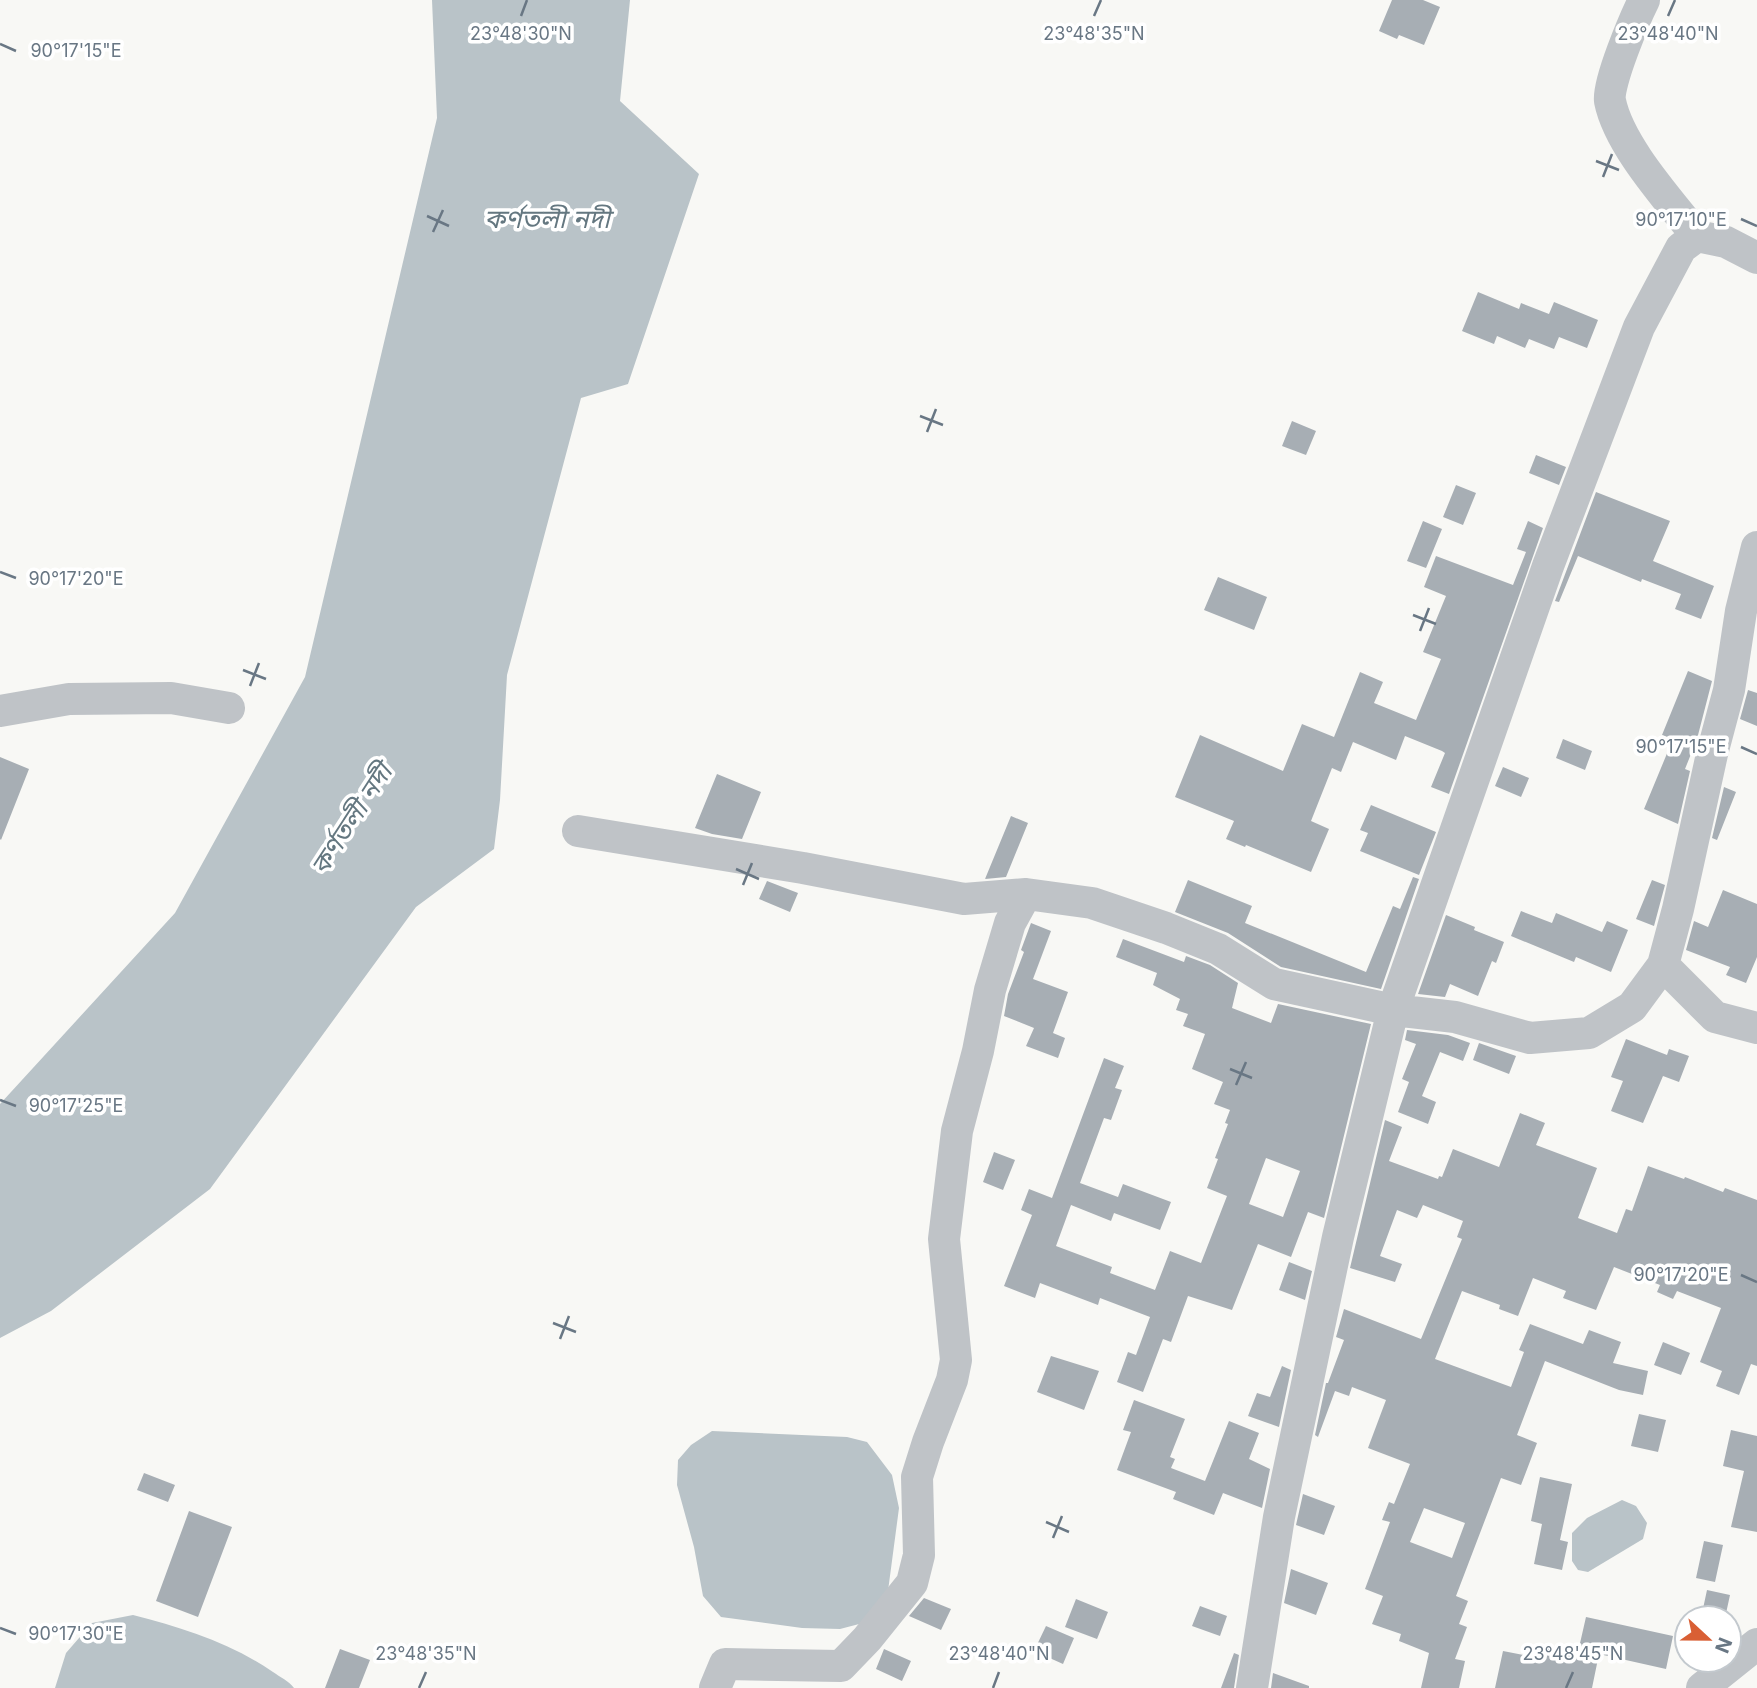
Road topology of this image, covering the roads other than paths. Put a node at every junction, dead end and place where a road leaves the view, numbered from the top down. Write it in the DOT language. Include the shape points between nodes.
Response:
graph roads {
  1 [pos="1644,0"];
  2 [pos="1697,236"];
  3 [pos="1757,258"];
  4 [pos="1757,547"];
  5 [pos="229,708"];
  6 [pos="0,711"];
  7 [pos="578,831"];
  8 [pos="1026,894"];
  9 [pos="1663,965"];
  10 [pos="1394,1010"];
  11 [pos="1757,1028"];
  12 [pos="1757,1644"];
  13 [pos="715,1688"];
  14 [pos="1252,1688"];
  15 [pos="1702,1688"];
  1 -- 2 [label="street" via="1626,37 1609,99 1625,140"];
  2 -- 3 [label="street" via="1726,242"];
  2 -- 10 [label="street" via="1681,248 1639,327 1548,566"];
  4 -- 9 [label="street" via="1729,690"];
  5 -- 6 [label="street" via="171,698 69,699"];
  7 -- 8 [label="street" via="964,899"];
  8 -- 10 [label="street" via="1092,903 1166,928 1218,949 1274,984"];
  8 -- 13 [label="street" via="1010,923 990,990 957,1131 944,1239 956,1360 953,1381 917,1477 919,1555 912,1583 841,1665 726,1664"];
  9 -- 10 [label="street" via="1632,1007 1589,1033 1530,1038 1455,1017"];
  9 -- 11 [label="street" via="1715,1017"];
  10 -- 14 [label="street" via="1338,1237 1282,1503"];
  12 -- 15 [label="street"];
}
